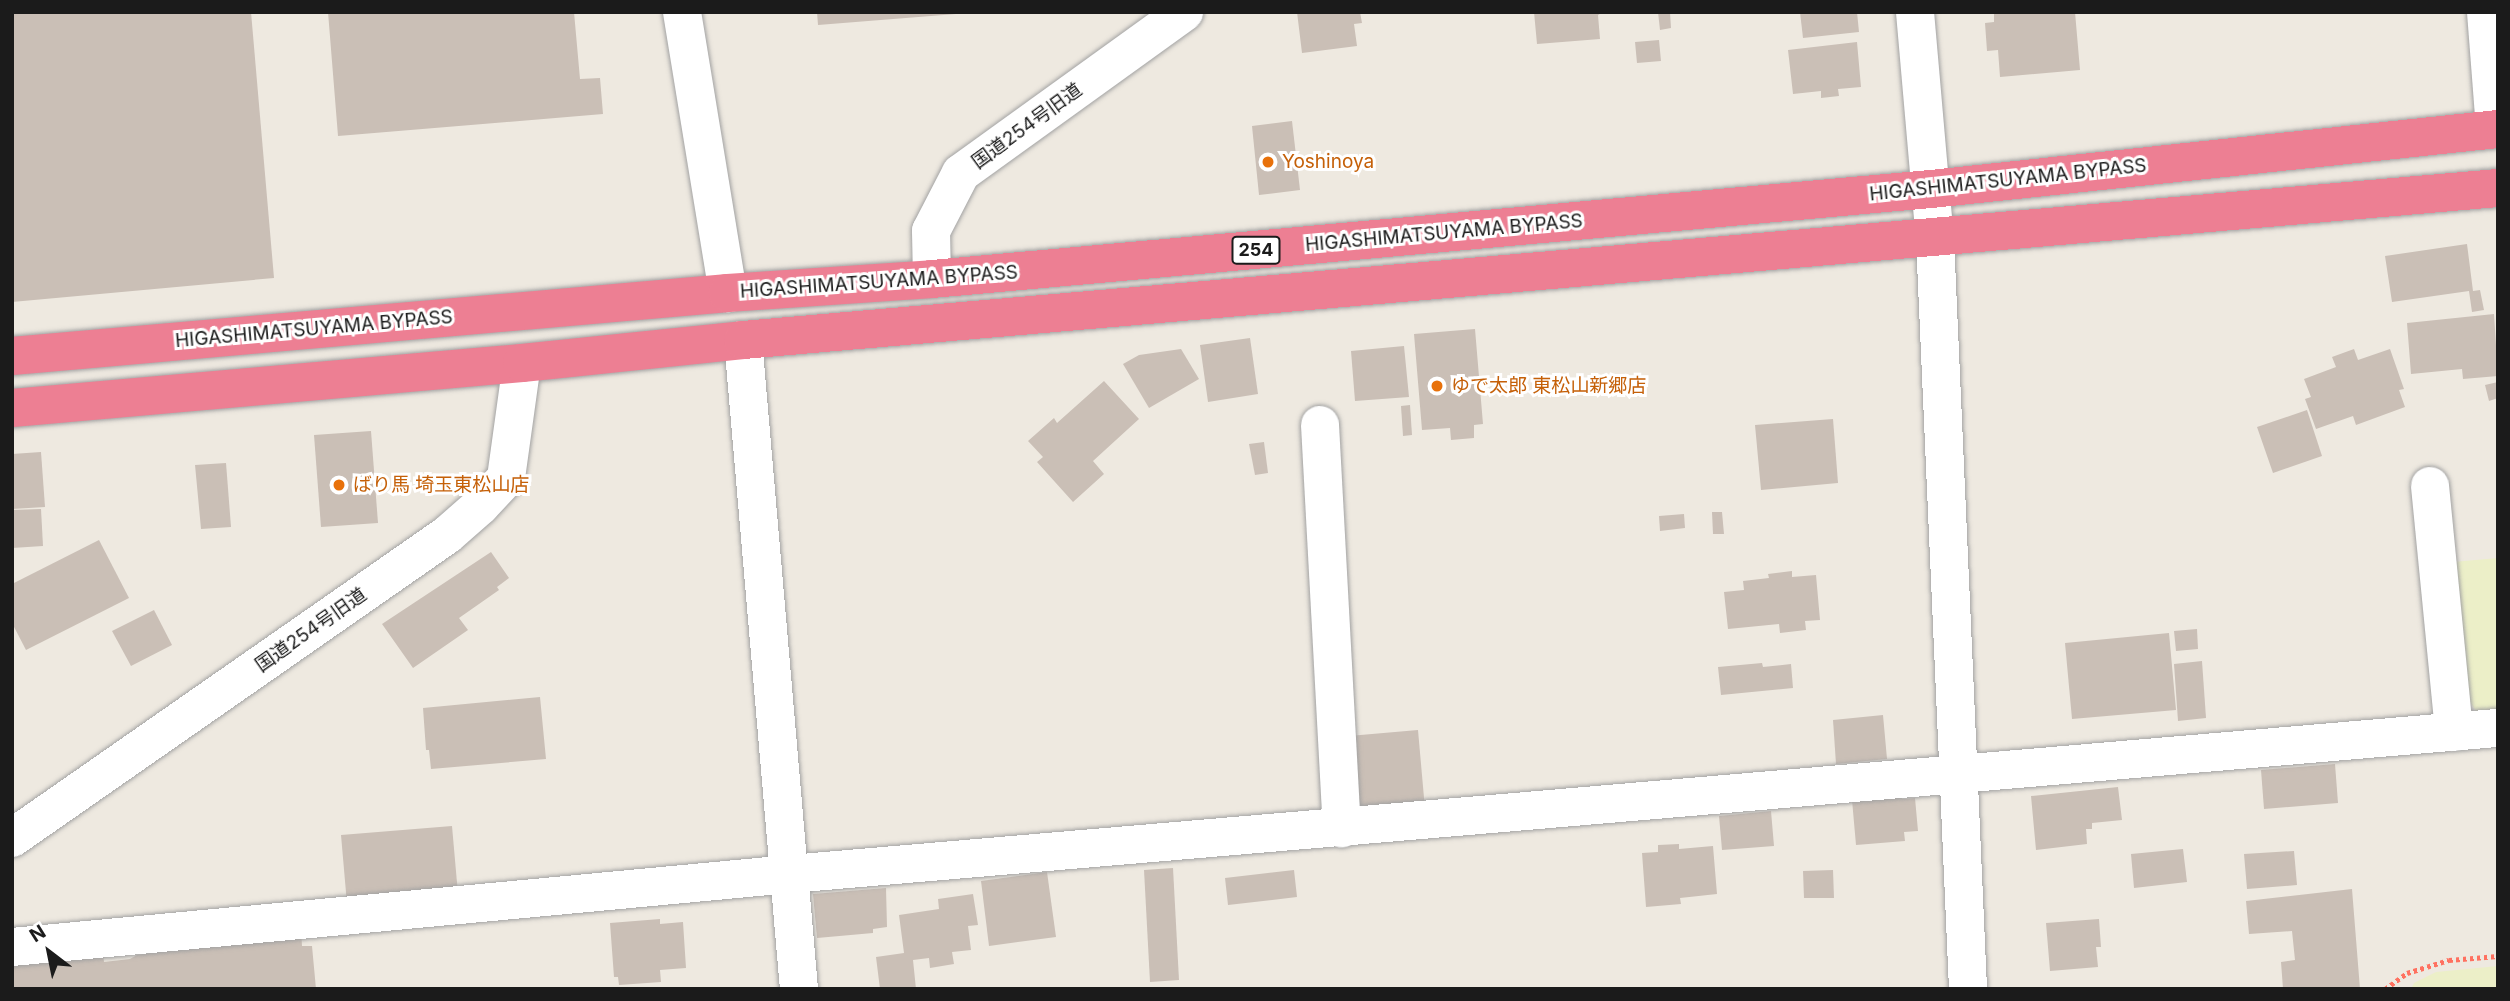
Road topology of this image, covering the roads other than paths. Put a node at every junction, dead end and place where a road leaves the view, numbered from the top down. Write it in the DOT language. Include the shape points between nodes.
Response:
graph roads {
  1 [pos="682,12"];
  2 [pos="1184,12"];
  3 [pos="1915,12"];
  4 [pos="2486,12"];
  5 [pos="2496,129"];
  6 [pos="2498,188"];
  7 [pos="1931,189"];
  8 [pos="1935,239"];
  9 [pos="932,279"];
  10 [pos="727,293"];
  11 [pos="743,340"];
  12 [pos="12,356"];
  13 [pos="522,363"];
  14 [pos="12,408"];
  15 [pos="1320,425"];
  16 [pos="2430,486"];
  17 [pos="2498,728"];
  18 [pos="2454,732"];
  19 [pos="1957,773"];
  20 [pos="1342,828"];
  21 [pos="12,838"];
  22 [pos="790,874"];
  23 [pos="12,947"];
  24 [pos="799,989"];
  25 [pos="1968,989"];
  1 -- 10 [label="street"];
  2 -- 9 [label="street, 国道254号旧道" via="961,173 931,231"];
  3 -- 7 [label="street"];
  4 -- 5 [label="street"];
  5 -- 7 [label="highway, HIGASHIMATSUYAMA BYPASS / 254"];
  6 -- 8 [label="highway"];
  7 -- 8 [label="street"];
  7 -- 9 [label="highway, HIGASHIMATSUYAMA BYPASS / 254"];
  8 -- 11 [label="highway"];
  8 -- 19 [label="street"];
  9 -- 10 [label="highway, HIGASHIMATSUYAMA BYPASS / 254"];
  10 -- 12 [label="highway, HIGASHIMATSUYAMA BYPASS / 254"];
  11 -- 13 [label="highway"];
  11 -- 22 [label="street"];
  13 -- 14 [label="highway"];
  13 -- 21 [label="street, 国道254号旧道" via="506,478 480,506 447,535"];
  15 -- 20 [label="street"];
  16 -- 18 [label="street"];
  17 -- 18 [label="street"];
  18 -- 19 [label="street"];
  19 -- 20 [label="street"];
  19 -- 25 [label="street"];
  20 -- 22 [label="street"];
  22 -- 23 [label="street"];
  22 -- 24 [label="street"];
}
